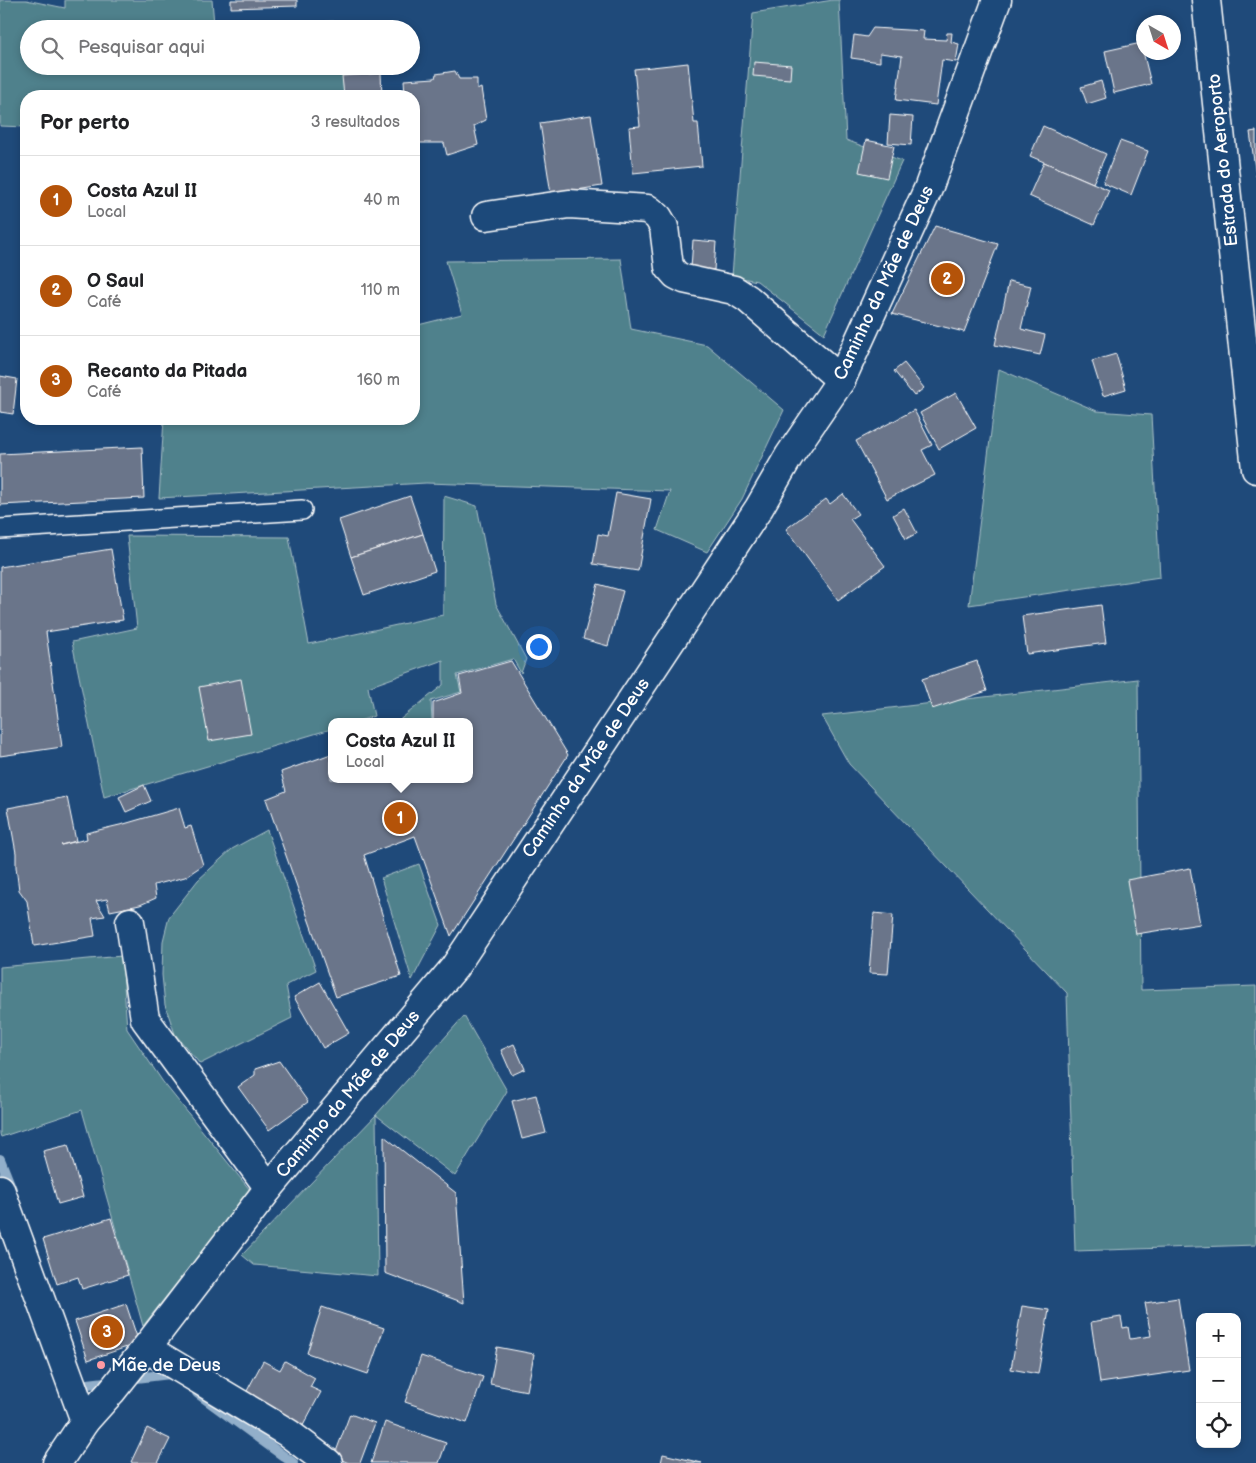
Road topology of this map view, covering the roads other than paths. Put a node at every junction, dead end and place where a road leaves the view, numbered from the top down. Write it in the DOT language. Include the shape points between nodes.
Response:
graph roads {
  1 [pos="997,0"];
  2 [pos="1206,0"];
  3 [pos="486,216"];
  4 [pos="841,380"];
  5 [pos="1256,468"];
  6 [pos="302,510"];
  7 [pos="0,529"];
  8 [pos="130,922"];
  9 [pos="269,1188"];
  10 [pos="0,1189"];
  11 [pos="146,1348"];
  12 [pos="85,1421"];
  13 [pos="57,1463"];
  14 [pos="328,1463"];
  1 -- 4 [label="street, Caminho da Mãe de Deus" via="928,189"];
  2 -- 5 [label="street, Estrada do Aeroporto"];
  3 -- 4 [label="street" via="569,204 648,209 664,227 669,267 676,275 734,290"];
  4 -- 9 [label="street, Caminho da Mãe de Deus" via="454,968"];
  6 -- 7 [label="lane"];
  8 -- 9 [label="street" via="145,1019"];
  9 -- 11 [label="street, Caminho da Mãe de Deus"];
  10 -- 12 [label="street"];
  11 -- 12 [label="street, Caminho da Mãe de Deus"];
  11 -- 14 [label="street" via="288,1433"];
  12 -- 13 [label="street, Caminho da Mãe de Deus"];
}
